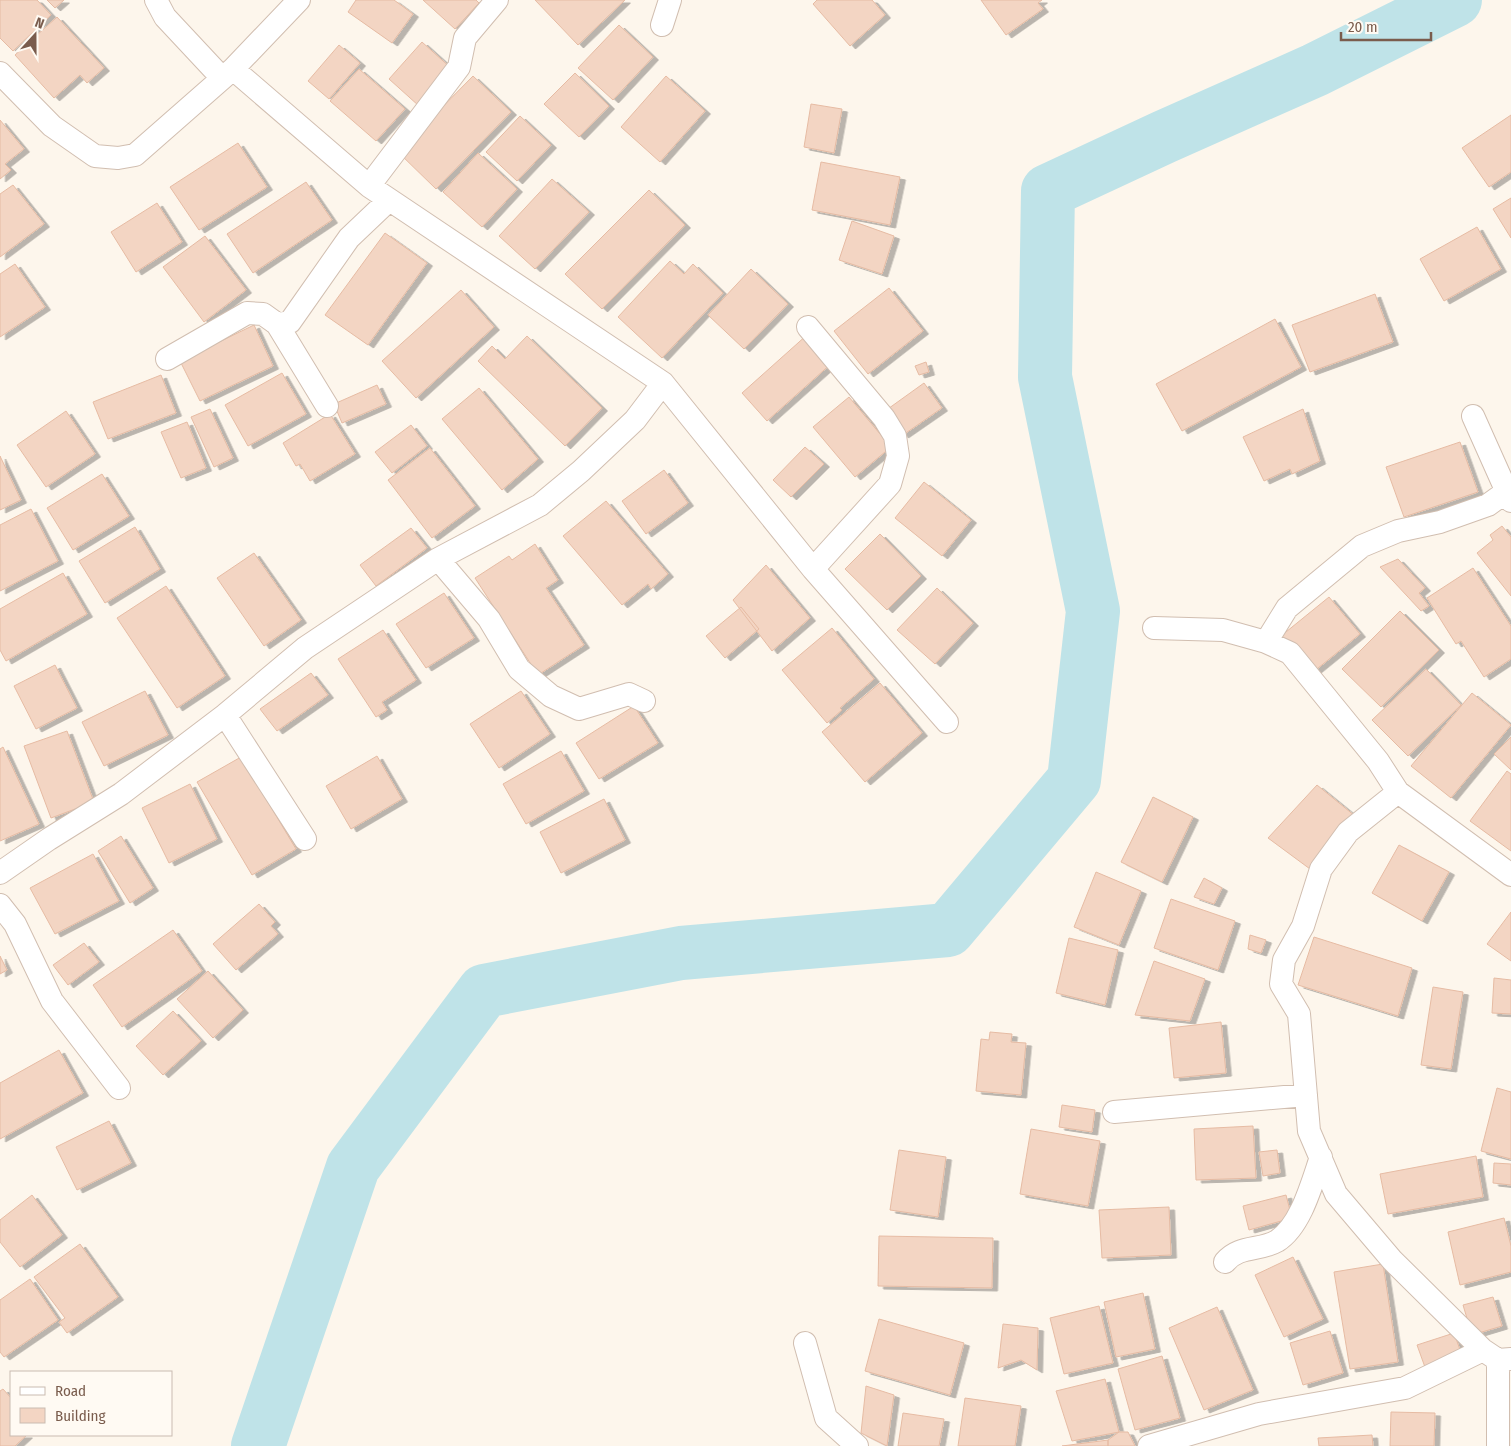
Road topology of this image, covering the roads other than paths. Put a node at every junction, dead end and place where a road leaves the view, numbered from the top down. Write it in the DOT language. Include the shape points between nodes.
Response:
graph roads {
  1 [pos="156,0"];
  2 [pos="299,0"];
  3 [pos="497,0"];
  4 [pos="670,0"];
  5 [pos="662,25"];
  6 [pos="0,73"];
  7 [pos="228,73"];
  8 [pos="369,186"];
  9 [pos="389,200"];
  10 [pos="277,324"];
  11 [pos="808,327"];
  12 [pos="167,359"];
  13 [pos="662,383"];
  14 [pos="327,406"];
  15 [pos="1473,416"];
  16 [pos="1509,497"];
  17 [pos="438,559"];
  18 [pos="813,569"];
  19 [pos="1154,628"];
  20 [pos="1266,642"];
  21 [pos="644,701"];
  22 [pos="225,715"];
  23 [pos="948,722"];
  24 [pos="1398,792"];
  25 [pos="305,839"];
  26 [pos="0,873"];
  27 [pos="1511,875"];
  28 [pos="0,905"];
  29 [pos="119,1088"];
  30 [pos="1306,1095"];
  31 [pos="1114,1112"];
  32 [pos="1321,1157"];
  33 [pos="1225,1262"];
  34 [pos="805,1343"];
  35 [pos="1497,1356"];
  36 [pos="857,1446"];
  37 [pos="1149,1446"];
  38 [pos="1498,1446"];
  1 -- 7 [label="street" via="165,17"];
  2 -- 7 [label="street"];
  3 -- 8 [label="street" via="465,38 459,67"];
  4 -- 5 [label="street"];
  6 -- 7 [label="street" via="52,126 96,156 118,158 135,155"];
  7 -- 8 [label="street"];
  8 -- 9 [label="street"];
  9 -- 10 [label="street" via="349,238 290,322"];
  9 -- 13 [label="street"];
  10 -- 12 [label="street" via="263,314 247,313"];
  10 -- 14 [label="street"];
  11 -- 18 [label="street" via="884,418 895,436 898,456 890,484"];
  13 -- 17 [label="street" via="634,420 540,505"];
  13 -- 18 [label="street"];
  15 -- 16 [label="street"];
  16 -- 20 [label="street" via="1440,522 1398,531 1362,546 1286,608"];
  17 -- 21 [label="street" via="490,619 519,669 551,696 579,708 629,694"];
  17 -- 22 [label="street" via="305,648"];
  18 -- 23 [label="street"];
  19 -- 20 [label="street" via="1223,630"];
  20 -- 24 [label="street" via="1290,654 1378,761"];
  22 -- 25 [label="street"];
  22 -- 26 [label="street" via="121,794"];
  24 -- 27 [label="street"];
  24 -- 30 [label="street" via="1348,832 1320,869 1303,926 1284,960 1280,984 1300,1014"];
  28 -- 29 [label="street" via="15,924 52,1001"];
  30 -- 31 [label="street"];
  30 -- 32 [label="street" via="1310,1131"];
  32 -- 33 [label="street" via="1294,1224 1276,1241 1231,1254"];
  32 -- 35 [label="street" via="1336,1194 1392,1260"];
  34 -- 36 [label="street" via="826,1418"];
  35 -- 37 [label="street" via="1405,1388 1259,1414"];
  35 -- 38 [label="street"];
}
